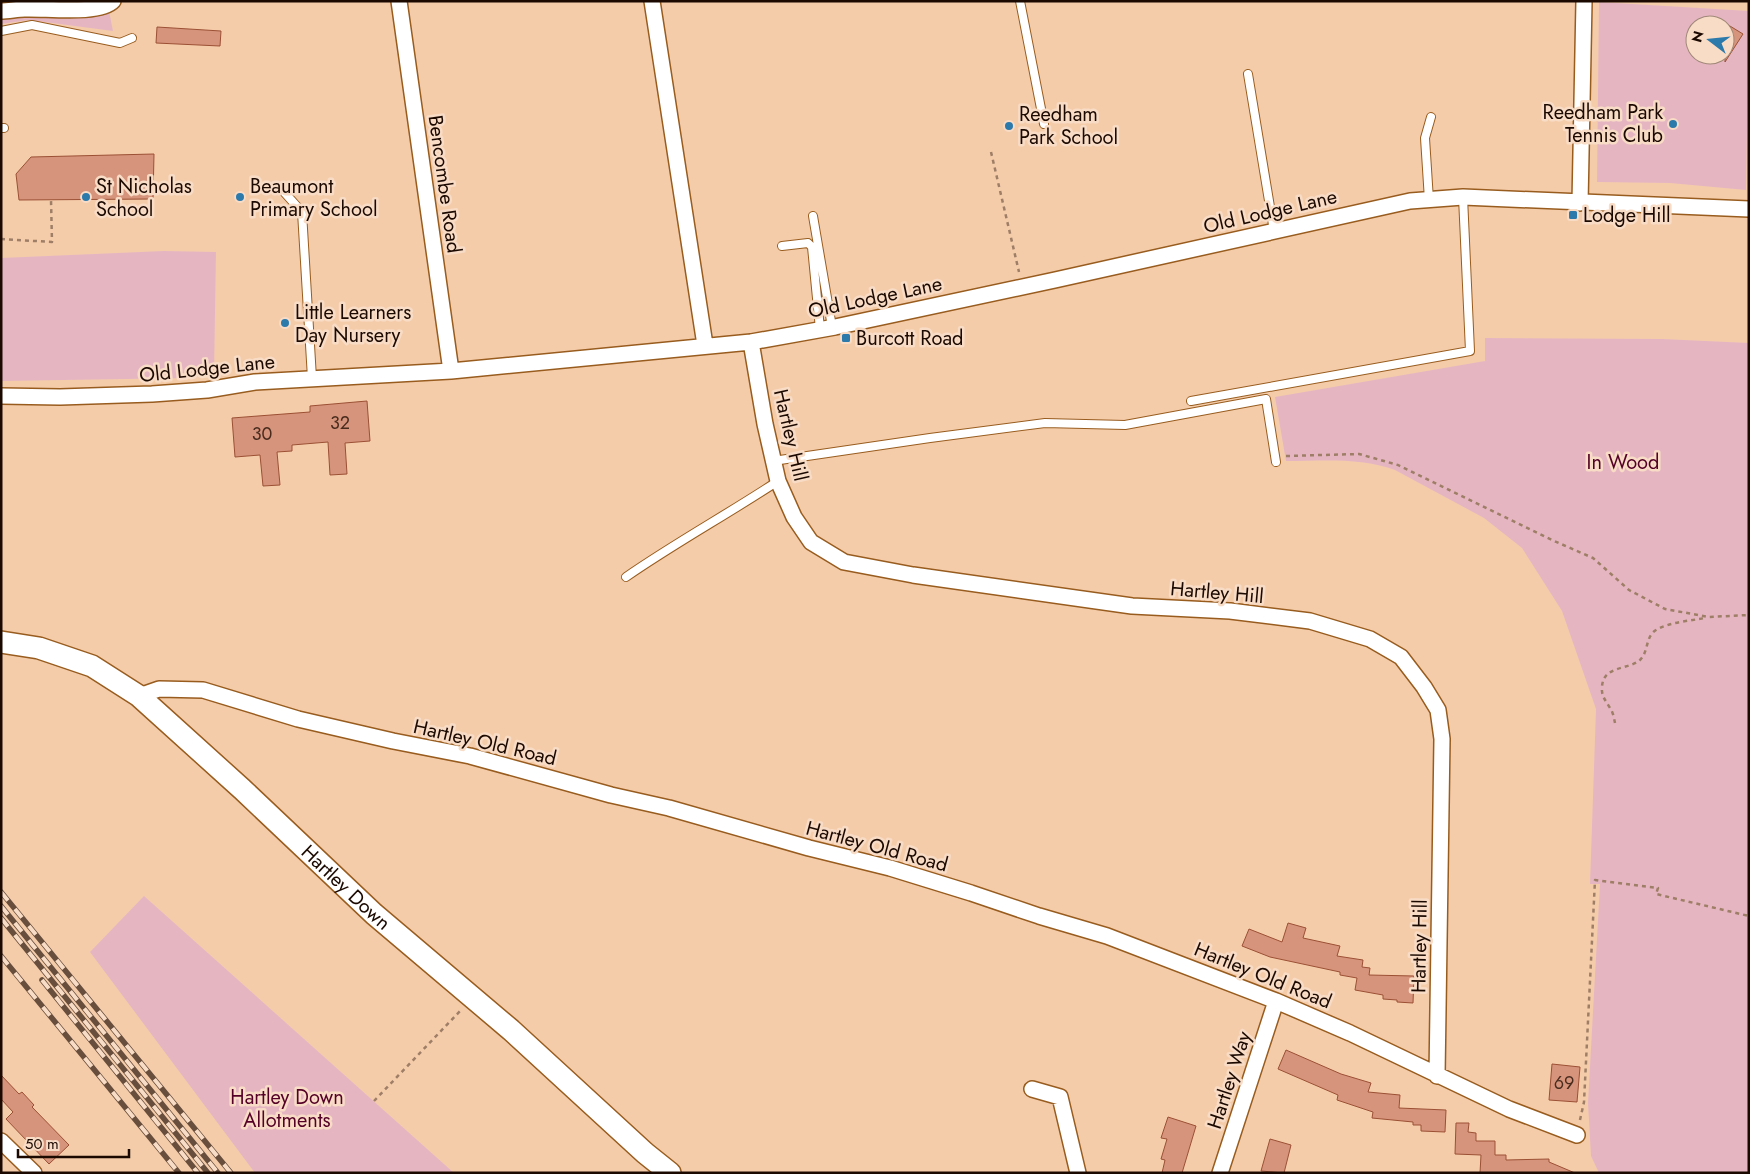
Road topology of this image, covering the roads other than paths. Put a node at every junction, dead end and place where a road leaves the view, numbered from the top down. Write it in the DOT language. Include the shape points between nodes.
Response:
graph roads {
  1 [pos="113,1"];
  2 [pos="399,1"];
  3 [pos="652,1"];
  4 [pos="1020,1"];
  5 [pos="1584,1"];
  6 [pos="1,11"];
  7 [pos="1,31"];
  8 [pos="132,38"];
  9 [pos="1248,74"];
  10 [pos="1430,117"];
  11 [pos="1044,124"];
  12 [pos="284,192"];
  13 [pos="1463,197"];
  14 [pos="1429,200"];
  15 [pos="1580,203"];
  16 [pos="1749,209"];
  17 [pos="814,216"];
  18 [pos="1274,232"];
  19 [pos="782,246"];
  20 [pos="826,328"];
  21 [pos="751,342"];
  22 [pos="705,345"];
  23 [pos="450,371"];
  24 [pos="312,378"];
  25 [pos="1,396"];
  26 [pos="1191,401"];
  27 [pos="774,461"];
  28 [pos="1276,462"];
  29 [pos="778,481"];
  30 [pos="626,577"];
  31 [pos="1,642"];
  32 [pos="139,696"];
  33 [pos="1276,1001"];
  34 [pos="1437,1076"];
  35 [pos="1032,1089"];
  36 [pos="1577,1135"];
  37 [pos="1,1141"];
  38 [pos="34,1173"];
  39 [pos="670,1173"];
  40 [pos="1078,1173"];
  41 [pos="1220,1173"];
  1 -- 6 [label="street" via="109,6 93,9"];
  2 -- 23 [label="street, Bencombe Road"];
  3 -- 22 [label="street"];
  4 -- 11 [label="lane"];
  5 -- 15 [label="street"];
  7 -- 8 [label="lane" via="32,25 120,43"];
  9 -- 18 [label="lane"];
  10 -- 14 [label="lane" via="1425,138"];
  12 -- 24 [label="lane" via="302,212"];
  13 -- 14 [label="street, Old Lodge Lane"];
  13 -- 15 [label="street, Old Lodge Lane"];
  13 -- 26 [label="lane" via="1470,351"];
  14 -- 18 [label="street, Old Lodge Lane" via="1393,204"];
  15 -- 16 [label="street, Old Lodge Lane"];
  17 -- 20 [label="lane"];
  18 -- 20 [label="street, Old Lodge Lane"];
  19 -- 20 [label="lane" via="808,243 812,247"];
  20 -- 21 [label="street, Old Lodge Lane"];
  21 -- 22 [label="street, Old Lodge Lane"];
  21 -- 27 [label="street, Hartley Hill"];
  22 -- 23 [label="street, Old Lodge Lane"];
  23 -- 24 [label="street, Old Lodge Lane"];
  24 -- 25 [label="street, Old Lodge Lane" via="152,394"];
  27 -- 28 [label="lane" via="1045,423 1125,425 1266,399"];
  27 -- 29 [label="street, Hartley Hill"];
  29 -- 30 [label="lane"];
  29 -- 34 [label="street, Hartley Hill" via="794,518 812,542 844,562 1132,606 1230,611 1310,622 1370,639 1401,657 1438,710 1442,739"];
  31 -- 32 [label="street, Hartley Down" via="40,648 92,666"];
  32 -- 33 [label="street, Hartley Old Road" via="159,689 203,690 298,719 470,756 669,808 899,871 1108,936"];
  32 -- 39 [label="street, Hartley Down" via="374,914 511,1030"];
  33 -- 34 [label="street, Hartley Old Road"];
  33 -- 41 [label="street, Hartley Way"];
  34 -- 36 [label="street, Hartley Old Road"];
  35 -- 40 [label="street" via="1060,1097"];
  37 -- 38 [label="street"];
}
